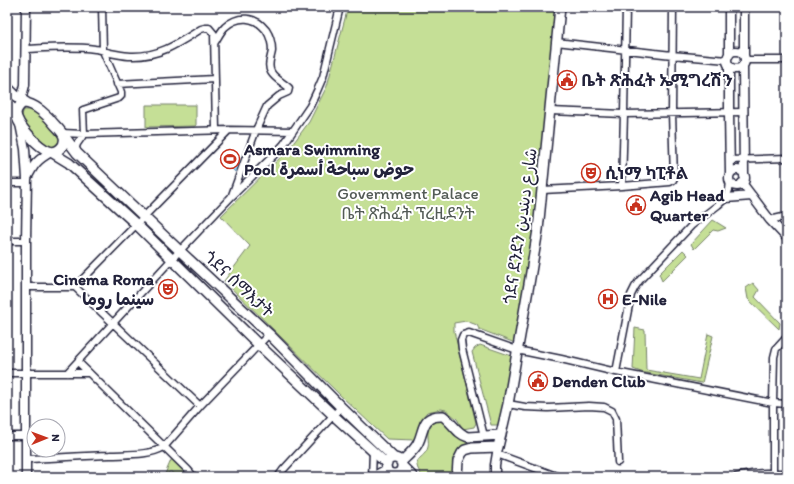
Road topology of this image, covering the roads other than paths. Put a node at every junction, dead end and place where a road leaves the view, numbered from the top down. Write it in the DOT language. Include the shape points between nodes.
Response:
graph roads {
  1 [pos="26,7"];
  2 [pos="102,7"];
  3 [pos="340,7"];
  4 [pos="560,7"];
  5 [pos="626,7"];
  6 [pos="673,7"];
  7 [pos="729,7"];
  8 [pos="744,7"];
  9 [pos="556,42"];
  10 [pos="214,43"];
  11 [pos="25,49"];
  12 [pos="625,50"];
  13 [pos="103,51"];
  14 [pos="672,55"];
  15 [pos="728,60"];
  16 [pos="744,60"];
  17 [pos="787,60"];
  18 [pos="215,78"];
  19 [pos="117,84"];
  20 [pos="24,85"];
  21 [pos="7,87"];
  22 [pos="7,101"];
  23 [pos="22,108"];
  24 [pos="550,111"];
  25 [pos="744,112"];
  26 [pos="672,113"];
  27 [pos="729,113"];
  28 [pos="624,114"];
  29 [pos="7,118"];
  30 [pos="216,130"];
  31 [pos="229,130"];
  32 [pos="256,130"];
  33 [pos="293,131"];
  34 [pos="62,133"];
  35 [pos="84,134"];
  36 [pos="51,152"];
  37 [pos="77,153"];
  38 [pos="787,158"];
  39 [pos="744,159"];
  40 [pos="730,160"];
  41 [pos="730,178"];
  42 [pos="743,180"];
  43 [pos="27,181"];
  44 [pos="7,183"];
  45 [pos="622,186"];
  46 [pos="542,190"];
  47 [pos="232,196"];
  48 [pos="752,196"];
  49 [pos="726,198"];
  50 [pos="787,216"];
  51 [pos="144,217"];
  52 [pos="770,220"];
  53 [pos="136,224"];
  54 [pos="787,238"];
  55 [pos="7,241"];
  56 [pos="26,241"];
  57 [pos="180,251"];
  58 [pos="172,259"];
  59 [pos="75,287"];
  60 [pos="27,288"];
  61 [pos="112,323"];
  62 [pos="269,334"];
  63 [pos="787,337"];
  64 [pos="259,345"];
  65 [pos="517,350"];
  66 [pos="78,362"];
  67 [pos="616,372"];
  68 [pos="7,373"];
  69 [pos="26,373"];
  70 [pos="67,373"];
  71 [pos="89,373"];
  72 [pos="773,403"];
  73 [pos="508,404"];
  74 [pos="787,404"];
  75 [pos="200,406"];
  76 [pos="341,407"];
  77 [pos="333,415"];
  78 [pos="26,418"];
  79 [pos="501,435"];
  80 [pos="7,436"];
  81 [pos="26,436"];
  82 [pos="484,436"];
  83 [pos="164,447"];
  84 [pos="497,450"];
  85 [pos="373,451"];
  86 [pos="27,459"];
  87 [pos="618,462"];
  88 [pos="393,469"];
  89 [pos="787,473"];
  90 [pos="773,475"];
  91 [pos="26,477"];
  92 [pos="194,477"];
  93 [pos="278,477"];
  94 [pos="372,477"];
  95 [pos="413,477"];
  96 [pos="457,477"];
  97 [pos="495,477"];
  98 [pos="559,477"];
  99 [pos="736,477"];
  1 -- 11 [label="main road"];
  2 -- 13 [label="street"];
  3 -- 33 [label="street" via="323,77 310,106"];
  4 -- 9 [label="main road, ጎደና ደንደን شارع ديندين"];
  5 -- 12 [label="street"];
  6 -- 14 [label="street"];
  7 -- 15 [label="main road"];
  8 -- 16 [label="main road"];
  9 -- 12 [label="street"];
  9 -- 24 [label="main road, ጎደና ደንደን شارع ديندين"];
  10 -- 13 [label="street" via="214,34 209,28 205,28 161,52 132,56"];
  10 -- 18 [label="street"];
  10 -- 32 [label="street" via="225,27 243,19 253,20 267,32 272,50 270,71 290,90 267,106"];
  11 -- 13 [label="street" via="83,48"];
  11 -- 20 [label="main road"];
  12 -- 14 [label="street"];
  12 -- 28 [label="street"];
  13 -- 19 [label="street"];
  14 -- 15 [label="street"];
  14 -- 26 [label="street"];
  15 -- 16 [label="main road" via="736,69"];
  15 -- 16 [label="main road" via="733,51 739,51"];
  15 -- 27 [label="main road"];
  16 -- 17 [label="street"];
  16 -- 25 [label="main road"];
  18 -- 19 [label="street"];
  18 -- 30 [label="street"];
  19 -- 35 [label="street" via="121,96 119,98 83,110"];
  20 -- 23 [label="main road"];
  20 -- 23 [label="main road" via="27,94"];
  21 -- 23 [label="main road, ጎደና ሰማእታት"];
  22 -- 23 [label="main road, ጎደና ሰማእታት"];
  23 -- 29 [label="street"];
  23 -- 34 [label="main road, ጎደና ሰማእታት" via="47,116"];
  23 -- 36 [label="main road, ጎደና ሰማእታት" via="25,130 38,145"];
  23 -- 43 [label="main road"];
  24 -- 28 [label="street"];
  24 -- 46 [label="main road, ጎደና ደንደን شارع ديندين"];
  25 -- 27 [label="street"];
  25 -- 39 [label="main road"];
  26 -- 27 [label="street"];
  26 -- 28 [label="street"];
  26 -- 45 [label="street" via="673,180"];
  27 -- 40 [label="main road"];
  28 -- 45 [label="street"];
  30 -- 31 [label="street"];
  30 -- 35 [label="street"];
  31 -- 32 [label="street"];
  31 -- 51 [label="street"];
  32 -- 33 [label="street"];
  32 -- 47 [label="street"];
  33 -- 47 [label="street" via="274,155"];
  34 -- 35 [label="street"];
  34 -- 36 [label="main road" via="62,147"];
  34 -- 37 [label="main road, ጎደና ሰማእታት"];
  35 -- 37 [label="street" via="77,144"];
  36 -- 43 [label="main road" via="34,164"];
  36 -- 53 [label="main road, ጎደና ሰማእታት" via="69,163"];
  37 -- 51 [label="main road, ጎደና ሰማእታት"];
  38 -- 39 [label="street"];
  39 -- 40 [label="street"];
  39 -- 42 [label="main road"];
  40 -- 41 [label="main road"];
  41 -- 42 [label="main road" via="735,185"];
  41 -- 42 [label="main road" via="736,170 741,172"];
  41 -- 49 [label="street"];
  42 -- 48 [label="main road"];
  43 -- 44 [label="street"];
  43 -- 56 [label="main road"];
  45 -- 46 [label="street"];
  46 -- 65 [label="main road, ጎደና ደንደን شارع ديندين"];
  47 -- 57 [label="street"];
  48 -- 49 [label="main road"];
  48 -- 52 [label="main road"];
  49 -- 67 [label="street" via="692,226 635,287 631,295"];
  50 -- 52 [label="street"];
  51 -- 53 [label="street"];
  51 -- 57 [label="main road, ጎደና ሰማእታት"];
  52 -- 54 [label="main road"];
  53 -- 58 [label="main road, ጎደና ሰማእታት"];
  53 -- 59 [label="street"];
  55 -- 56 [label="street"];
  56 -- 60 [label="main road"];
  57 -- 58 [label="street"];
  57 -- 62 [label="main road, ጎደና ሰማእታት"];
  58 -- 61 [label="street"];
  58 -- 64 [label="main road, ጎደና ሰማእታት"];
  59 -- 60 [label="street"];
  59 -- 61 [label="street"];
  60 -- 69 [label="main road"];
  61 -- 66 [label="street"];
  61 -- 75 [label="street"];
  62 -- 64 [label="street"];
  62 -- 76 [label="main road, ጎደና ሰማእታት"];
  63 -- 72 [label="street" via="776,349 774,357"];
  64 -- 75 [label="street"];
  64 -- 77 [label="main road, ጎደና ሰማእታት"];
  65 -- 67 [label="street"];
  65 -- 73 [label="main road, ጎደና ደንደን شارع ديندين"];
  65 -- 82 [label="street" via="469,333 463,335 461,340"];
  66 -- 70 [label="street"];
  66 -- 71 [label="street"];
  67 -- 72 [label="street"];
  68 -- 69 [label="street"];
  69 -- 70 [label="street"];
  69 -- 78 [label="main road"];
  70 -- 71 [label="street"];
  71 -- 83 [label="street"];
  72 -- 74 [label="street"];
  72 -- 90 [label="street"];
  73 -- 79 [label="main road, ጎደና ደንደን شارع ديندين"];
  73 -- 87 [label="street" via="548,408 604,407 612,411 616,419"];
  75 -- 83 [label="street"];
  76 -- 77 [label="street"];
  76 -- 88 [label="main road, ጎደና ሰማእታት"];
  77 -- 85 [label="main road, ጎደና ሰማእታት"];
  77 -- 93 [label="street"];
  79 -- 82 [label="main road"];
  79 -- 84 [label="main road, ጎደና ደንደን شارع ديندين"];
  80 -- 81 [label="street"];
  82 -- 88 [label="main road" via="463,436 443,416 433,417 425,424 418,444"];
  83 -- 86 [label="street" via="152,452"];
  83 -- 92 [label="street"];
  84 -- 96 [label="main road" via="465,450 459,457"];
  84 -- 97 [label="main road"];
  84 -- 98 [label="street"];
  85 -- 88 [label="main road, ጎደና ሰማእታት"];
  85 -- 94 [label="street"];
  86 -- 91 [label="main road"];
  88 -- 94 [label="main road"];
  88 -- 95 [label="main road, ጎደና ሰማእታት"];
  89 -- 90 [label="street"];
  90 -- 99 [label="street"];
}
